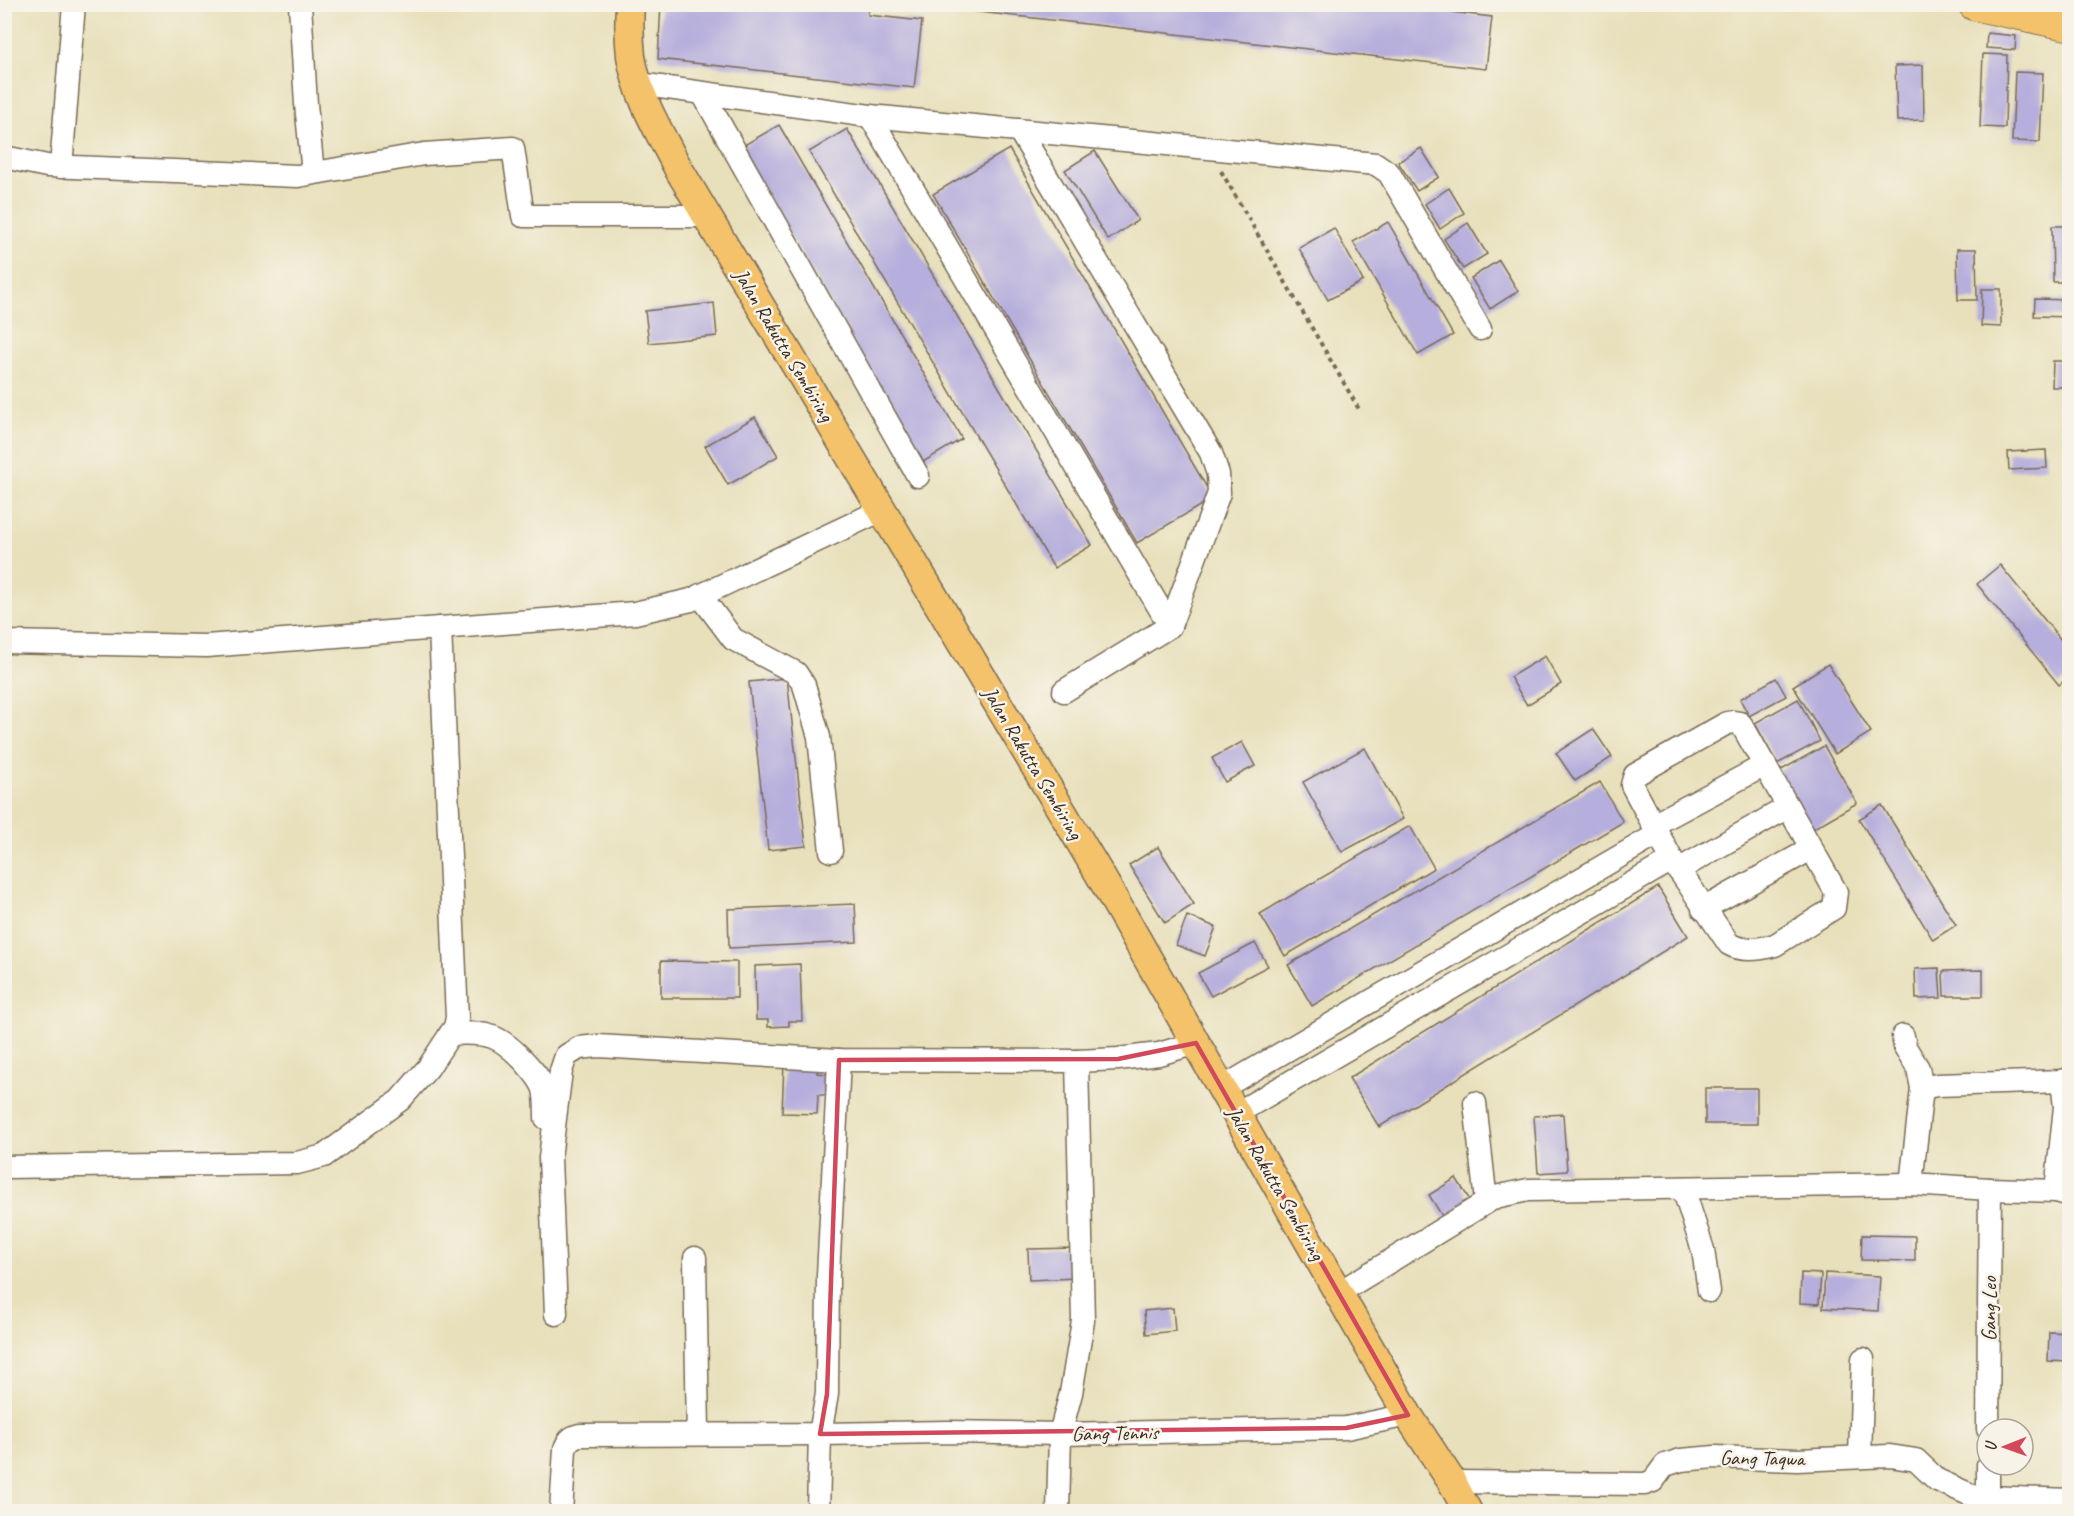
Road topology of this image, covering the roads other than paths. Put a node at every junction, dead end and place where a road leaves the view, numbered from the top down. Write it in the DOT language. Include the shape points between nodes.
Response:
graph roads {
  1 [pos="74,4"];
  2 [pos="300,4"];
  3 [pos="630,4"];
  4 [pos="1983,5"];
  5 [pos="2070,24"];
  6 [pos="639,84"];
  7 [pos="703,94"];
  8 [pos="870,116"];
  9 [pos="1019,129"];
  10 [pos="4,157"];
  11 [pos="61,166"];
  12 [pos="313,173"];
  13 [pos="707,216"];
  14 [pos="1480,329"];
  15 [pos="918,476"];
  16 [pos="882,510"];
  17 [pos="700,595"];
  18 [pos="1170,626"];
  19 [pos="440,628"];
  20 [pos="4,642"];
  21 [pos="1064,691"];
  22 [pos="1765,765"];
  23 [pos="1788,807"];
  24 [pos="1655,830"];
  25 [pos="1811,849"];
  26 [pos="831,850"];
  27 [pos="1675,865"];
  28 [pos="1703,909"];
  29 [pos="1339,1019"];
  30 [pos="450,1035"];
  31 [pos="1903,1036"];
  32 [pos="1196,1043"];
  33 [pos="1353,1046"];
  34 [pos="839,1060"];
  35 [pos="1077,1061"];
  36 [pos="2066,1080"];
  37 [pos="1222,1088"];
  38 [pos="1922,1088"];
  39 [pos="1475,1102"];
  40 [pos="1237,1113"];
  41 [pos="550,1158"];
  42 [pos="4,1167"];
  43 [pos="1911,1184"];
  44 [pos="1683,1188"];
  45 [pos="1990,1189"];
  46 [pos="2063,1193"];
  47 [pos="1486,1202"];
  48 [pos="695,1258"];
  49 [pos="1709,1291"];
  50 [pos="1338,1293"];
  51 [pos="556,1314"];
  52 [pos="1863,1359"];
  53 [pos="1408,1415"];
  54 [pos="1989,1417"];
  55 [pos="698,1433"];
  56 [pos="820,1434"];
  57 [pos="1060,1434"];
  58 [pos="1860,1457"];
  59 [pos="1988,1477"];
  60 [pos="1452,1482"];
  61 [pos="1988,1497"];
  62 [pos="2070,1500"];
  63 [pos="561,1512"];
  64 [pos="818,1512"];
  65 [pos="1058,1512"];
  66 [pos="1468,1512"];
  1 -- 11 [label="street"];
  2 -- 12 [label="street"];
  3 -- 6 [label="main road, Jalan Rakutta Sembiring" via="631,58"];
  4 -- 5 [label="highway"];
  6 -- 7 [label="street"];
  6 -- 13 [label="main road, Jalan Rakutta Sembiring" via="647,108"];
  7 -- 8 [label="street"];
  7 -- 15 [label="street"];
  8 -- 9 [label="street"];
  8 -- 18 [label="street"];
  9 -- 14 [label="street" via="1376,164 1389,173"];
  9 -- 18 [label="street" via="1211,453 1218,474 1219,492"];
  10 -- 11 [label="street"];
  11 -- 12 [label="street" via="298,176"];
  12 -- 13 [label="street" via="424,154 513,148 523,216"];
  13 -- 16 [label="main road, Jalan Rakutta Sembiring"];
  16 -- 17 [label="street"];
  16 -- 32 [label="main road, Jalan Rakutta Sembiring"];
  17 -- 19 [label="street" via="635,613"];
  17 -- 26 [label="street" via="733,639 796,674 804,685 819,737"];
  18 -- 21 [label="street"];
  19 -- 20 [label="street" via="206,646"];
  19 -- 30 [label="street" via="457,1018"];
  22 -- 23 [label="street"];
  22 -- 24 [label="street"];
  22 -- 24 [label="street" via="1740,723 1728,723 1635,775 1634,791"];
  23 -- 25 [label="street"];
  23 -- 27 [label="street"];
  24 -- 27 [label="street"];
  24 -- 29 [label="street"];
  25 -- 28 [label="street"];
  25 -- 28 [label="street" via="1836,891 1834,908 1775,945 1735,948"];
  27 -- 28 [label="street"];
  27 -- 33 [label="street"];
  29 -- 33 [label="street"];
  29 -- 37 [label="street"];
  30 -- 41 [label="street" via="475,1033 495,1037 509,1045 538,1076 544,1091"];
  30 -- 42 [label="street" via="400,1100 324,1156 297,1163"];
  31 -- 38 [label="street" via="1918,1068"];
  32 -- 35 [label="street" via="1159,1054"];
  32 -- 37 [label="main road, Jalan Rakutta Sembiring"];
  33 -- 40 [label="street"];
  34 -- 35 [label="street"];
  34 -- 41 [label="street" via="579,1048 566,1056 561,1071"];
  34 -- 56 [label="street" via="828,1276 827,1394"];
  35 -- 57 [label="street" via="1083,1321"];
  36 -- 38 [label="street"];
  36 -- 46 [label="street"];
  37 -- 40 [label="main road, Jalan Rakutta Sembiring"];
  38 -- 43 [label="street"];
  39 -- 47 [label="street"];
  40 -- 50 [label="main road, Jalan Rakutta Sembiring"];
  41 -- 51 [label="street"];
  43 -- 44 [label="street"];
  43 -- 45 [label="street"];
  44 -- 47 [label="street" via="1528,1190"];
  44 -- 49 [label="street" via="1703,1250"];
  45 -- 46 [label="street"];
  45 -- 54 [label="street, Gang Leo"];
  47 -- 50 [label="street"];
  48 -- 55 [label="street"];
  50 -- 53 [label="main road, Jalan Rakutta Sembiring"];
  52 -- 58 [label="street"];
  53 -- 57 [label="street, Gang Tennis" via="1346,1428"];
  53 -- 60 [label="main road, Jalan Rakutta Sembiring"];
  55 -- 56 [label="street, Gang Tennis"];
  55 -- 63 [label="street, Gang Tennis" via="572,1437 566,1449"];
  56 -- 57 [label="street, Gang Tennis"];
  56 -- 64 [label="street"];
  57 -- 65 [label="street"];
  58 -- 60 [label="street, Gang Taqwa" via="1681,1460 1665,1465 1653,1481 1645,1484"];
  58 -- 61 [label="street, Gang Taqwa" via="1916,1460 1937,1480 1971,1495"];
  59 -- 61 [label="street"];
  60 -- 66 [label="main road, Jalan Rakutta Sembiring"];
  61 -- 62 [label="street, Gang Taqwa"];
}
